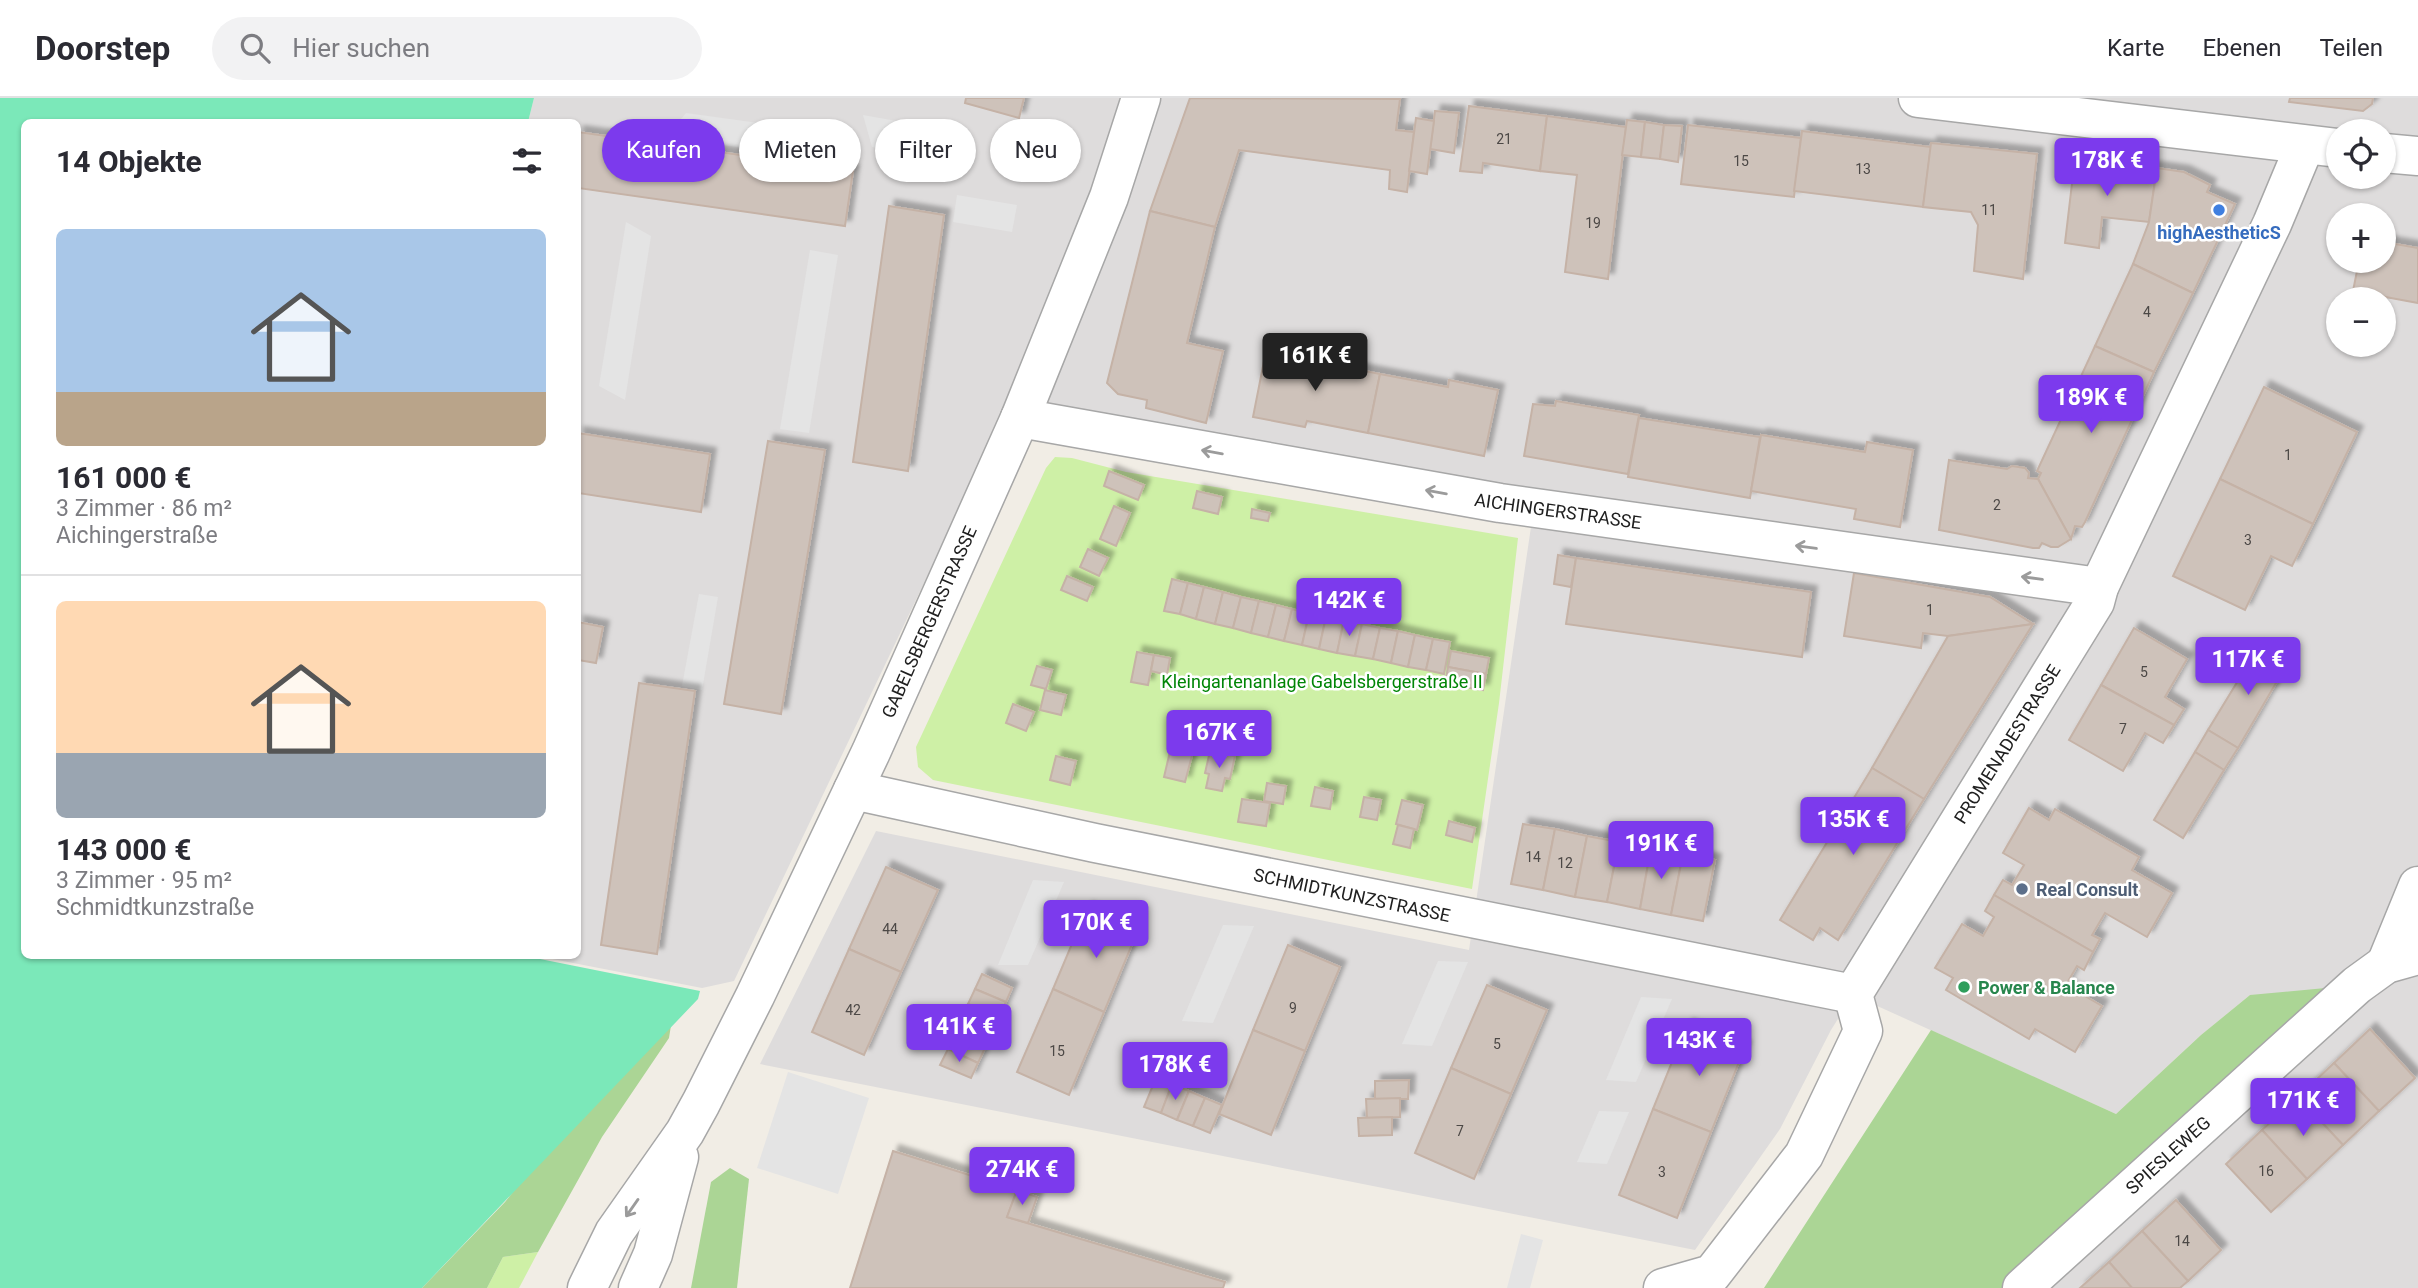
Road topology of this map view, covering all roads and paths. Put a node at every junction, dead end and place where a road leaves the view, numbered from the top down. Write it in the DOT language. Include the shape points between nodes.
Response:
graph roads {
  1 [pos="1140,98"];
  2 [pos="1918,98"];
  3 [pos="2321,146"];
  4 [pos="2396,154"];
  5 [pos="2418,156"];
  6 [pos="1020,418"];
  7 [pos="2099,587"];
  8 [pos="853,790"];
  9 [pos="2418,886"];
  10 [pos="2402,959"];
  11 [pos="1853,994"];
  12 [pos="685,1132"];
  13 [pos="587,1288"];
  14 [pos="638,1288"];
  15 [pos="1662,1288"];
  16 [pos="2022,1288"];
  1 -- 6 [label="street, GABELSBERGERSTRASSE" via="1109,197"];
  2 -- 3 [label="street"];
  3 -- 7 [label="street, PROMENADESTRASSE" via="2272,224"];
  4 -- 5 [label="street"];
  7 -- 6 [label="street, AICHINGERSTRASSE, one-way" via="1500,503"];
  6 -- 8 [label="street, GABELSBERGERSTRASSE"];
  7 -- 11 [label="street, PROMENADESTRASSE" via="2095,602"];
  8 -- 11 [label="street, SCHMIDTKUNZSTRASSE" via="1095,843"];
  8 -- 12 [label="street, GABELSBERGERSTRASSE"];
  9 -- 10 [label="street"];
  10 -- 16 [label="street, SPIESLEWEG" via="2357,985"];
  11 -- 15 [label="street" via="1863,1031 1804,1155 1712,1274"];
  12 -- 13 [label="street, GABELSBERGERSTRASSE, one-way" via="614,1233"];
  12 -- 14 [label="street, GABELSBERGERSTRASSE" via="653,1254"];
}
